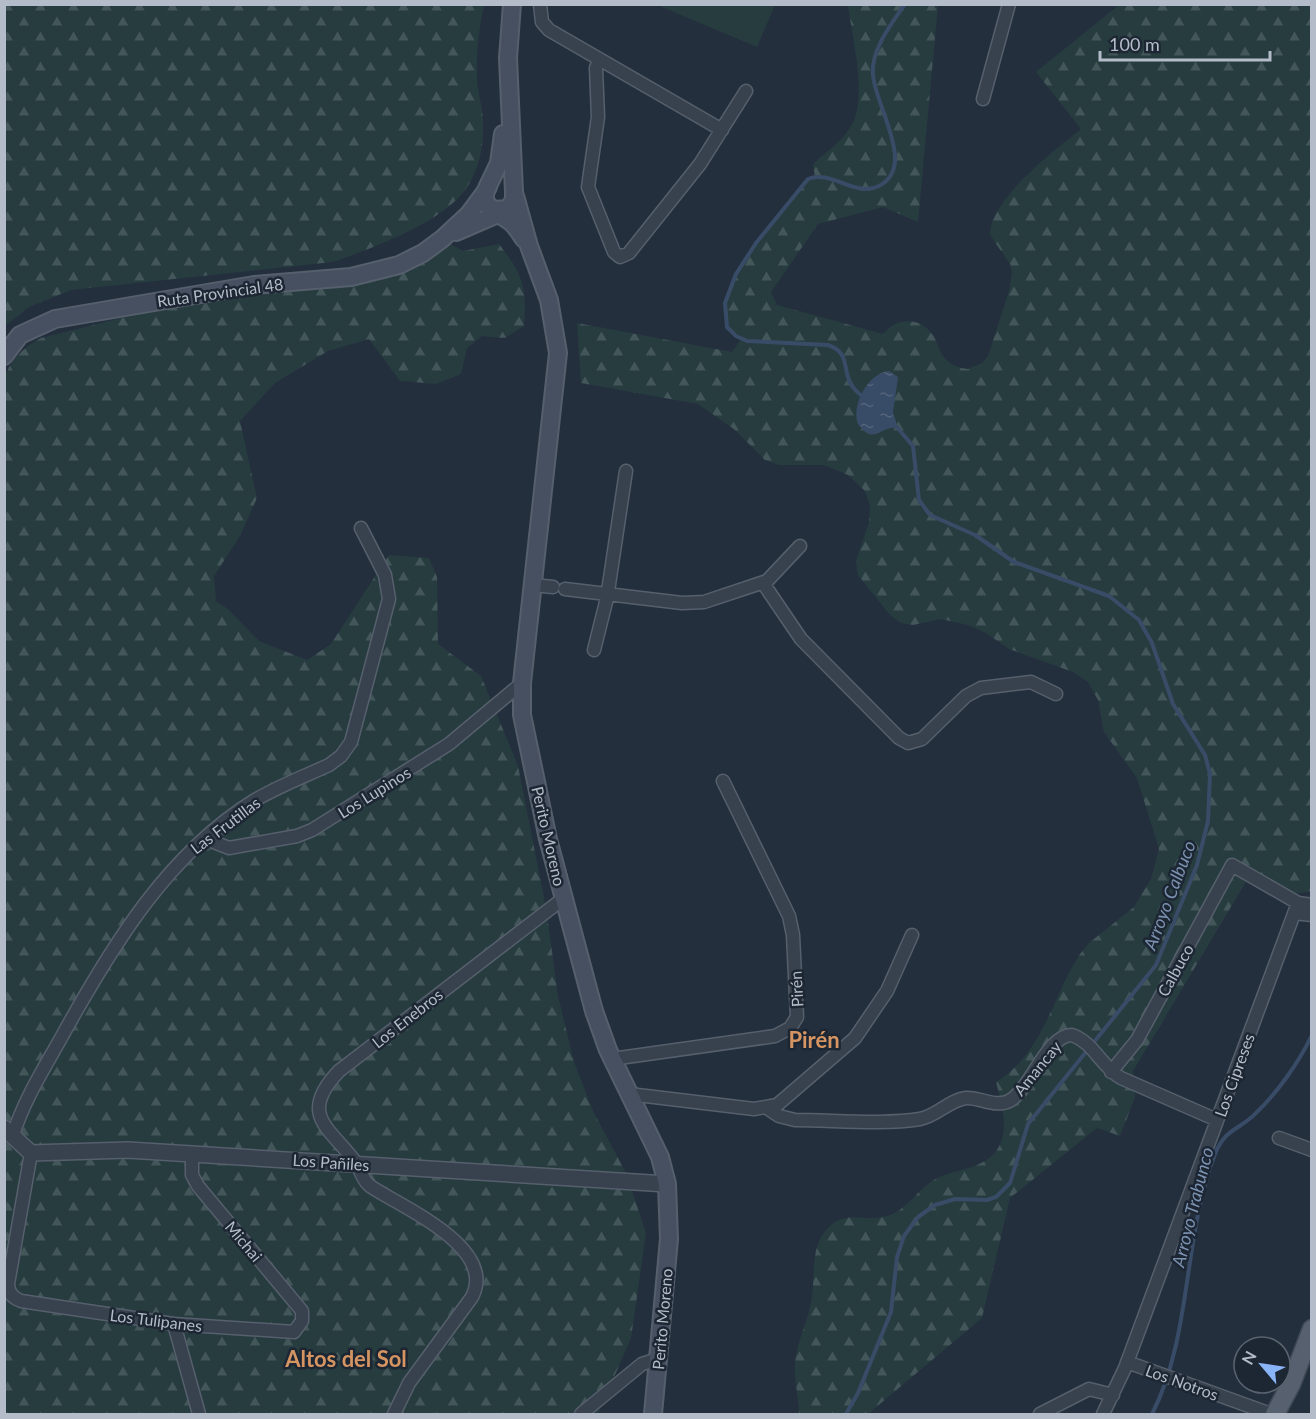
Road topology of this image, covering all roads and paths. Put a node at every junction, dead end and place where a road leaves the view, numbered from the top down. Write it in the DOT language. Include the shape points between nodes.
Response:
graph roads {
  1 [pos="504,4"];
  2 [pos="512,4"];
  3 [pos="540,4"];
  4 [pos="1009,4"];
  5 [pos="594,57"];
  6 [pos="746,91"];
  7 [pos="983,99"];
  8 [pos="722,130"];
  9 [pos="487,189"];
  10 [pos="506,204"];
  11 [pos="442,239"];
  12 [pos="529,246"];
  13 [pos="4,356"];
  14 [pos="626,471"];
  15 [pos="361,528"];
  16 [pos="800,546"];
  17 [pos="763,583"];
  18 [pos="533,585"];
  19 [pos="607,594"];
  20 [pos="594,650"];
  21 [pos="522,683"];
  22 [pos="1056,694"];
  23 [pos="723,781"];
  24 [pos="206,839"];
  25 [pos="564,898"];
  26 [pos="1311,904"];
  27 [pos="1296,908"];
  28 [pos="1311,915"];
  29 [pos="912,935"];
  30 [pos="612,1059"];
  31 [pos="1111,1072"];
  32 [pos="629,1094"];
  33 [pos="767,1108"];
  34 [pos="1217,1120"];
  35 [pos="9,1131"];
  36 [pos="1279,1138"];
  37 [pos="1311,1150"];
  38 [pos="31,1153"];
  39 [pos="192,1154"];
  40 [pos="356,1164"];
  41 [pos="667,1184"];
  42 [pos="174,1324"];
  43 [pos="300,1326"];
  44 [pos="1311,1329"];
  45 [pos="1311,1353"];
  46 [pos="658,1359"];
  47 [pos="1127,1362"];
  48 [pos="1113,1395"];
  49 [pos="199,1414"];
  50 [pos="394,1414"];
  51 [pos="581,1414"];
  52 [pos="653,1414"];
  53 [pos="1040,1414"];
  54 [pos="1103,1414"];
  55 [pos="1282,1414"];
  1 -- 9 [label="main road, Ruta Provincial 48" via="503,145"];
  2 -- 10 [label="main road"];
  3 -- 5 [label="street" via="545,27"];
  4 -- 7 [label="street"];
  5 -- 8 [label="street"];
  5 -- 8 [label="street" via="598,123 588,187 618,256 629,253"];
  6 -- 8 [label="street"];
  9 -- 10 [label="main road" via="486,202"];
  9 -- 10 [label="main road" via="500,181 510,186"];
  9 -- 11 [label="main road, Ruta Provincial 48" via="472,211"];
  10 -- 11 [label="main road, Ruta Provincial 48"];
  10 -- 12 [label="main road, Perito Moreno"];
  10 -- 12 [label="main road, Perito Moreno" via="513,224"];
  11 -- 13 [label="main road, Ruta Provincial 48" via="423,254 399,265 362,275 254,285 55,319 20,335"];
  12 -- 18 [label="main road, Perito Moreno" via="549,300 558,353"];
  14 -- 19 [label="street"];
  15 -- 24 [label="street, Las Frutillas" via="386,575 389,599 351,742 329,765 255,800"];
  16 -- 17 [label="street"];
  17 -- 19 [label="street" via="693,604"];
  17 -- 22 [label="street" via="801,639 908,744 922,740 966,696 981,688 1031,682"];
  18 -- 19 [label="street"];
  18 -- 21 [label="main road, Perito Moreno"];
  19 -- 20 [label="street"];
  21 -- 24 [label="street, Los Lupinos" via="449,744 312,830 230,849"];
  21 -- 25 [label="main road, Perito Moreno" via="522,715"];
  23 -- 30 [label="street, Pirén" via="789,916 797,1017 790,1028 775,1036"];
  24 -- 35 [label="street, Las Frutillas" via="159,884 90,986"];
  25 -- 30 [label="main road, Perito Moreno" via="594,1011"];
  25 -- 40 [label="street, Los Enebros" via="334,1076 322,1098 320,1117 328,1134"];
  26 -- 27 [label="street"];
  27 -- 28 [label="street"];
  27 -- 31 [label="street, Calbuco" via="1232,865 1142,1032"];
  27 -- 34 [label="street, Los Cipreses"];
  29 -- 33 [label="street" via="887,991 855,1038 787,1098"];
  30 -- 32 [label="main road, Perito Moreno"];
  31 -- 33 [label="street, Amancay" via="1085,1042 1072,1035 1062,1037 1017,1095 1001,1103 964,1098 932,1115 909,1120 795,1120"];
  31 -- 34 [label="street, Amancay"];
  32 -- 33 [label="street"];
  32 -- 41 [label="main road, Perito Moreno" via="660,1157"];
  34 -- 47 [label="street, Los Cipreses"];
  35 -- 38 [label="street"];
  36 -- 37 [label="street"];
  38 -- 39 [label="street, Los Pañiles" via="129,1150"];
  38 -- 42 [label="street, Los Tulipanes" via="8,1284 11,1295 21,1301"];
  39 -- 40 [label="street, Los Pañiles"];
  39 -- 43 [label="street, Michai" via="192,1175 198,1186 299,1307 303,1316"];
  40 -- 41 [label="street, Los Pañiles"];
  40 -- 50 [label="street" via="369,1186 424,1216 444,1232 469,1259 477,1278 472,1297 410,1383"];
  41 -- 46 [label="main road, Perito Moreno" via="669,1239"];
  42 -- 43 [label="street, Los Tulipanes" via="290,1333"];
  42 -- 49 [label="street"];
  44 -- 55 [label="main road"];
  45 -- 55 [label="main road" via="1299,1387"];
  46 -- 51 [label="street" via="642,1364"];
  46 -- 52 [label="main road, Perito Moreno"];
  47 -- 48 [label="street, Los Cipreses"];
  47 -- 55 [label="street, Los Notros"];
  48 -- 53 [label="street" via="1089,1389"];
  48 -- 54 [label="street, Los Cipreses"];
}
